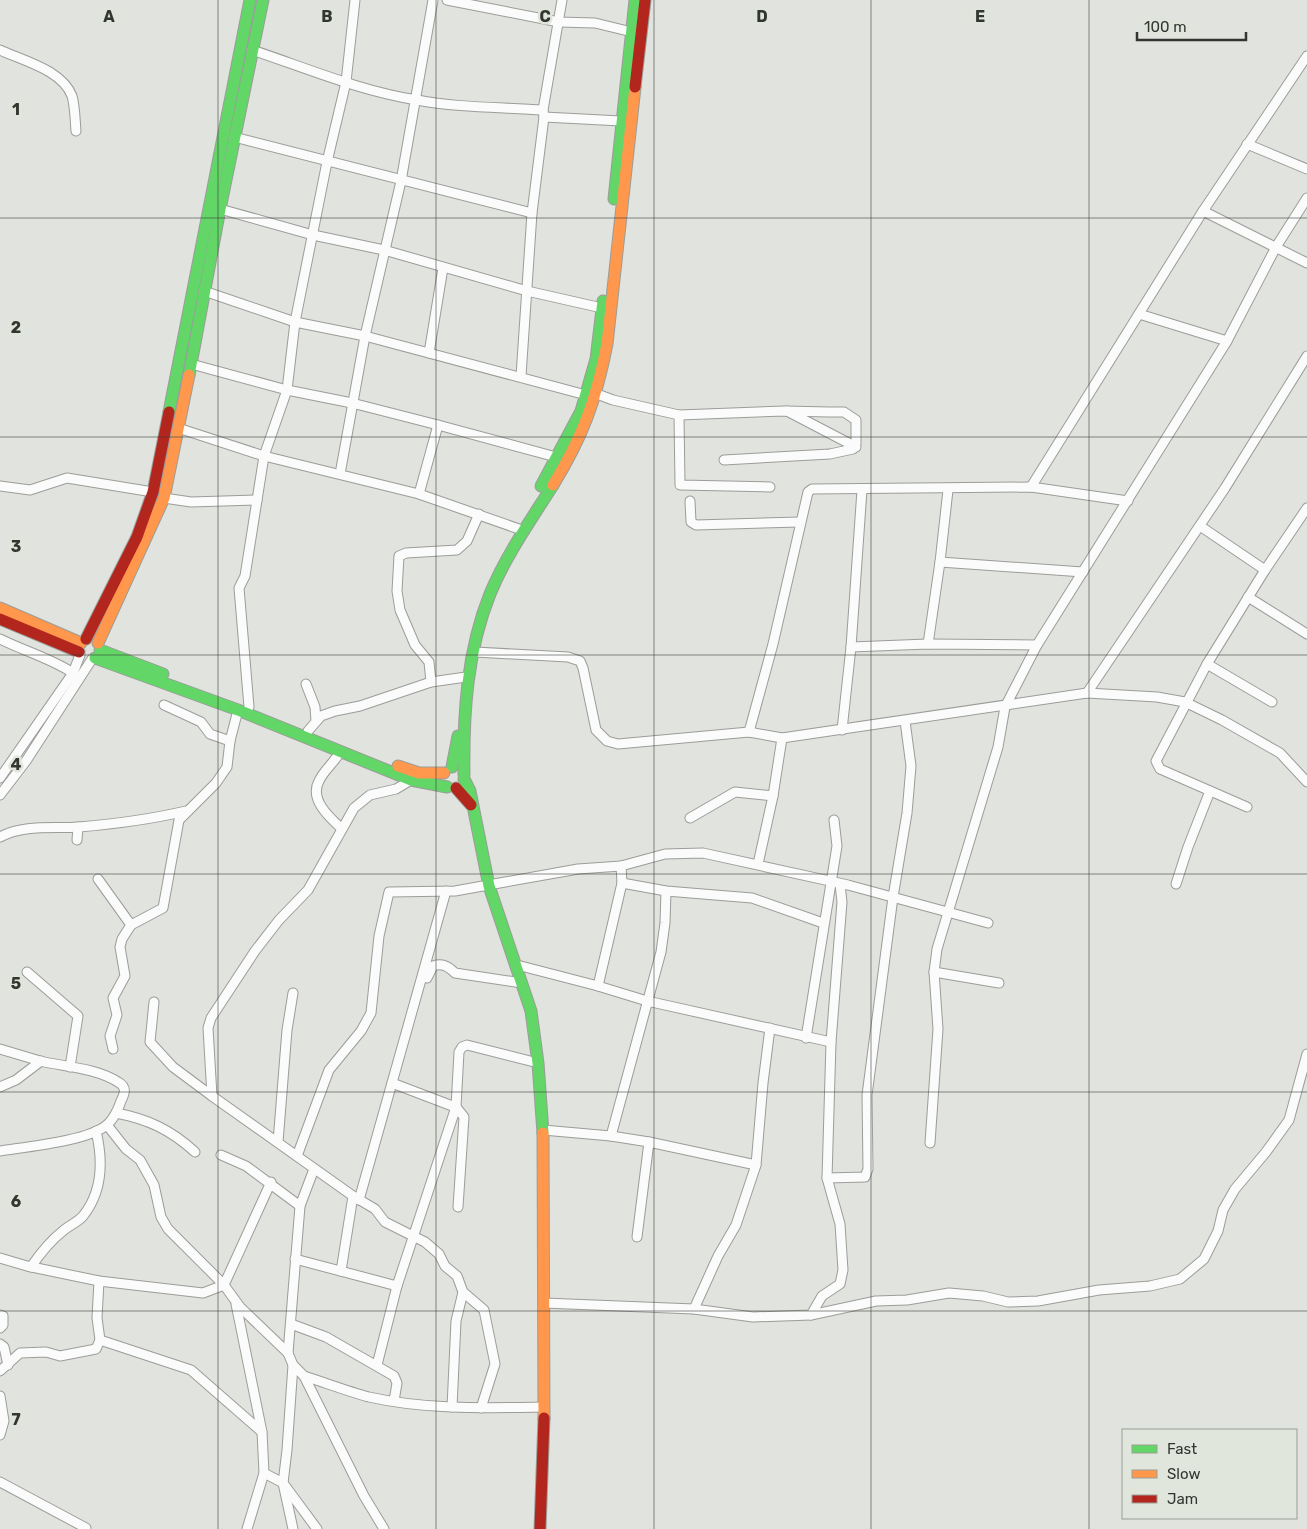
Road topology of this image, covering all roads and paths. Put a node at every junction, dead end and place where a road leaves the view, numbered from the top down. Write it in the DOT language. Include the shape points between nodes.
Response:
graph roads {
  1 [pos="250,0"];
  2 [pos="263,0"];
  3 [pos="355,0"];
  4 [pos="433,0"];
  5 [pos="446,0"];
  6 [pos="562,0"];
  7 [pos="635,0"];
  8 [pos="645,0"];
  9 [pos="559,22"];
  10 [pos="632,32"];
  11 [pos="0,50"];
  12 [pos="252,50"];
  13 [pos="1307,56"];
  14 [pos="346,82"];
  15 [pos="415,100"];
  16 [pos="543,114"];
  17 [pos="621,121"];
  18 [pos="76,131"];
  19 [pos="234,137"];
  20 [pos="1247,144"];
  21 [pos="327,162"];
  22 [pos="1307,169"];
  23 [pos="401,181"];
  24 [pos="1307,198"];
  25 [pos="220,209"];
  26 [pos="1203,211"];
  27 [pos="532,213"];
  28 [pos="313,235"];
  29 [pos="1276,247"];
  30 [pos="384,250"];
  31 [pos="1307,263"];
  32 [pos="443,268"];
  33 [pos="204,291"];
  34 [pos="527,291"];
  35 [pos="602,308"];
  36 [pos="1138,314"];
  37 [pos="295,322"];
  38 [pos="365,336"];
  39 [pos="1228,341"];
  40 [pos="429,353"];
  41 [pos="1307,356"];
  42 [pos="191,364"];
  43 [pos="521,376"];
  44 [pos="287,390"];
  45 [pos="592,394"];
  46 [pos="352,403"];
  47 [pos="785,410"];
  48 [pos="679,415"];
  49 [pos="438,425"];
  50 [pos="178,428"];
  51 [pos="856,447"];
  52 [pos="264,456"];
  53 [pos="556,458"];
  54 [pos="724,460"];
  55 [pos="340,474"];
  56 [pos="0,486"];
  57 [pos="770,487"];
  58 [pos="1031,487"];
  59 [pos="862,490"];
  60 [pos="948,490"];
  61 [pos="153,492"];
  62 [pos="419,494"];
  63 [pos="164,498"];
  64 [pos="257,500"];
  65 [pos="690,501"];
  66 [pos="1128,501"];
  67 [pos="1307,508"];
  68 [pos="479,514"];
  69 [pos="800,522"];
  70 [pos="1303,523"];
  71 [pos="1200,526"];
  72 [pos="519,529"];
  73 [pos="940,562"];
  74 [pos="1265,570"];
  75 [pos="1083,572"];
  76 [pos="1248,597"];
  77 [pos="0,608"];
  78 [pos="0,619"];
  79 [pos="1307,634"];
  80 [pos="0,639"];
  81 [pos="928,644"];
  82 [pos="1037,645"];
  83 [pos="81,647"];
  84 [pos="851,647"];
  85 [pos="475,652"];
  86 [pos="96,653"];
  87 [pos="1207,664"];
  88 [pos="73,672"];
  89 [pos="466,677"];
  90 [pos="431,682"];
  91 [pos="306,684"];
  92 [pos="1087,693"];
  93 [pos="1185,702"];
  94 [pos="1272,702"];
  95 [pos="164,705"];
  96 [pos="1005,707"];
  97 [pos="244,709"];
  98 [pos="316,721"];
  99 [pos="905,721"];
  100 [pos="842,730"];
  101 [pos="308,731"];
  102 [pos="749,732"];
  103 [pos="782,738"];
  104 [pos="230,741"];
  105 [pos="340,752"];
  106 [pos="448,770"];
  107 [pos="0,778"];
  108 [pos="411,780"];
  109 [pos="458,782"];
  110 [pos="1307,782"];
  111 [pos="1210,791"];
  112 [pos="0,795"];
  113 [pos="773,796"];
  114 [pos="1246,807"];
  115 [pos="186,811"];
  116 [pos="690,818"];
  117 [pos="834,820"];
  118 [pos="78,827"];
  119 [pos="341,828"];
  120 [pos="0,837"];
  121 [pos="78,840"];
  122 [pos="758,864"];
  123 [pos="621,866"];
  124 [pos="98,879"];
  125 [pos="830,881"];
  126 [pos="622,883"];
  127 [pos="840,884"];
  128 [pos="1176,884"];
  129 [pos="489,886"];
  130 [pos="446,891"];
  131 [pos="666,891"];
  132 [pos="893,897"];
  133 [pos="949,913"];
  134 [pos="823,923"];
  135 [pos="988,924"];
  136 [pos="131,925"];
  137 [pos="517,965"];
  138 [pos="27,972"];
  139 [pos="934,972"];
  140 [pos="522,983"];
  141 [pos="999,983"];
  142 [pos="598,986"];
  143 [pos="293,992"];
  144 [pos="418,996"];
  145 [pos="647,1001"];
  146 [pos="154,1002"];
  147 [pos="770,1028"];
  148 [pos="806,1038"];
  149 [pos="831,1042"];
  150 [pos="0,1049"];
  151 [pos="113,1049"];
  152 [pos="1307,1054"];
  153 [pos="41,1061"];
  154 [pos="538,1063"];
  155 [pos="70,1066"];
  156 [pos="392,1083"];
  157 [pos="0,1087"];
  158 [pos="212,1096"];
  159 [pos="455,1107"];
  160 [pos="116,1113"];
  161 [pos="107,1125"];
  162 [pos="543,1130"];
  163 [pos="96,1131"];
  164 [pos="611,1136"];
  165 [pos="278,1142"];
  166 [pos="649,1142"];
  167 [pos="930,1143"];
  168 [pos="0,1151"];
  169 [pos="195,1152"];
  170 [pos="221,1155"];
  171 [pos="297,1156"];
  172 [pos="756,1165"];
  173 [pos="314,1169"];
  174 [pos="828,1178"];
  175 [pos="270,1182"];
  176 [pos="356,1198"];
  177 [pos="300,1206"];
  178 [pos="458,1207"];
  179 [pos="413,1237"];
  180 [pos="637,1237"];
  181 [pos="0,1258"];
  182 [pos="295,1260"];
  183 [pos="31,1267"];
  184 [pos="341,1271"];
  185 [pos="99,1281"];
  186 [pos="224,1285"];
  187 [pos="397,1286"];
  188 [pos="463,1292"];
  189 [pos="235,1300"];
  190 [pos="544,1303"];
  191 [pos="694,1309"];
  192 [pos="811,1315"];
  193 [pos="0,1316"];
  194 [pos="291,1324"];
  195 [pos="0,1328"];
  196 [pos="100,1340"];
  197 [pos="0,1344"];
  198 [pos="288,1353"];
  199 [pos="8,1365"];
  200 [pos="293,1365"];
  201 [pos="377,1365"];
  202 [pos="0,1371"];
  203 [pos="304,1376"];
  204 [pos="0,1396"];
  205 [pos="394,1401"];
  206 [pos="452,1407"];
  207 [pos="544,1407"];
  208 [pos="481,1408"];
  209 [pos="262,1432"];
  210 [pos="0,1434"];
  211 [pos="264,1472"];
  212 [pos="0,1482"];
  213 [pos="283,1483"];
  214 [pos="86,1528"];
  215 [pos="247,1529"];
  216 [pos="293,1529"];
  217 [pos="317,1529"];
  218 [pos="384,1529"];
  219 [pos="540,1529"];
  1 -- 61 [label="main road"];
  2 -- 12 [label="main road"];
  3 -- 14 [label="street"];
  4 -- 15 [label="street"];
  5 -- 9 [label="street"];
  6 -- 9 [label="street"];
  7 -- 10 [label="main road"];
  8 -- 45 [label="main road" via="607,344"];
  9 -- 10 [label="street" via="595,23"];
  9 -- 16 [label="street"];
  10 -- 17 [label="main road"];
  11 -- 18 [label="street" via="51,73 66,85 72,98"];
  12 -- 14 [label="street"];
  12 -- 19 [label="main road"];
  13 -- 20 [label="street"];
  14 -- 15 [label="street"];
  14 -- 21 [label="street"];
  15 -- 16 [label="street"];
  15 -- 23 [label="street"];
  16 -- 17 [label="street"];
  16 -- 27 [label="street"];
  17 -- 35 [label="main road"];
  19 -- 21 [label="street"];
  19 -- 25 [label="main road"];
  20 -- 22 [label="street"];
  20 -- 26 [label="street"];
  21 -- 23 [label="street"];
  21 -- 28 [label="street"];
  23 -- 27 [label="street"];
  23 -- 30 [label="street"];
  24 -- 29 [label="street"];
  25 -- 28 [label="street"];
  25 -- 33 [label="main road"];
  26 -- 29 [label="street"];
  26 -- 36 [label="street"];
  27 -- 34 [label="street"];
  28 -- 30 [label="street"];
  28 -- 37 [label="street"];
  29 -- 31 [label="street"];
  29 -- 39 [label="street"];
  30 -- 32 [label="street"];
  30 -- 38 [label="street"];
  32 -- 34 [label="street"];
  32 -- 40 [label="street"];
  33 -- 37 [label="street"];
  33 -- 42 [label="main road"];
  34 -- 35 [label="street"];
  34 -- 43 [label="street"];
  35 -- 45 [label="main road"];
  36 -- 39 [label="street"];
  36 -- 58 [label="street"];
  37 -- 38 [label="street"];
  37 -- 44 [label="street"];
  38 -- 40 [label="street"];
  38 -- 46 [label="street"];
  39 -- 66 [label="street"];
  40 -- 43 [label="street"];
  41 -- 71 [label="street"];
  42 -- 44 [label="street"];
  42 -- 50 [label="main road"];
  43 -- 45 [label="street"];
  44 -- 46 [label="street"];
  44 -- 52 [label="street"];
  45 -- 48 [label="street"];
  45 -- 53 [label="main road"];
  45 -- 85 [label="main road" via="574,447 499,573 484,611"];
  46 -- 49 [label="street"];
  46 -- 55 [label="street"];
  47 -- 48 [label="street"];
  47 -- 51 [label="street"];
  47 -- 51 [label="street" via="844,412 853,416 856,420"];
  48 -- 57 [label="street" via="679,485"];
  49 -- 53 [label="street"];
  49 -- 62 [label="street"];
  50 -- 52 [label="street"];
  50 -- 63 [label="main road"];
  51 -- 54 [label="street" via="830,454"];
  52 -- 55 [label="street"];
  52 -- 64 [label="street"];
  53 -- 72 [label="main road"];
  55 -- 62 [label="street"];
  56 -- 61 [label="street" via="30,490 67,478"];
  58 -- 60 [label="street"];
  58 -- 66 [label="street"];
  59 -- 60 [label="street"];
  59 -- 69 [label="street" via="812,489 808,492"];
  59 -- 84 [label="street"];
  60 -- 73 [label="street"];
  61 -- 83 [label="main road" via="137,537"];
  62 -- 68 [label="street"];
  63 -- 64 [label="street" via="191,502"];
  63 -- 86 [label="main road"];
  64 -- 97 [label="street" via="245,576 238,588"];
  65 -- 69 [label="street" via="691,522 696,525"];
  66 -- 75 [label="street"];
  67 -- 70 [label="street"];
  68 -- 72 [label="street"];
  68 -- 90 [label="street" via="467,541 457,550 406,552 398,556 400,610 415,645 429,662"];
  69 -- 102 [label="street" via="773,644"];
  70 -- 74 [label="street"];
  71 -- 74 [label="street"];
  71 -- 92 [label="street"];
  72 -- 89 [label="main road" via="495,569 482,603"];
  73 -- 75 [label="street"];
  73 -- 81 [label="street"];
  74 -- 76 [label="street"];
  75 -- 82 [label="street"];
  76 -- 79 [label="street"];
  76 -- 87 [label="street"];
  77 -- 83 [label="main road"];
  78 -- 83 [label="main road"];
  80 -- 88 [label="street"];
  81 -- 82 [label="street"];
  81 -- 84 [label="street"];
  82 -- 96 [label="street"];
  83 -- 86 [label="main road" via="86,659"];
  83 -- 86 [label="main road" via="93,639"];
  83 -- 88 [label="street"];
  84 -- 100 [label="street"];
  85 -- 102 [label="street" via="568,657 580,661 596,730 600,737 614,744"];
  85 -- 109 [label="main road"];
  86 -- 97 [label="main road"];
  86 -- 112 [label="street"];
  87 -- 93 [label="street"];
  87 -- 94 [label="street"];
  88 -- 107 [label="street"];
  89 -- 90 [label="street"];
  89 -- 106 [label="main road" via="460,724"];
  90 -- 98 [label="street" via="335,711"];
  91 -- 98 [label="street"];
  92 -- 93 [label="street"];
  92 -- 96 [label="street"];
  93 -- 110 [label="street" via="1280,753"];
  93 -- 111 [label="street" via="1156,760 1157,766"];
  95 -- 104 [label="street" via="201,722 210,734"];
  96 -- 99 [label="street"];
  96 -- 133 [label="street" via="998,747"];
  97 -- 101 [label="main road"];
  97 -- 104 [label="street"];
  97 -- 105 [label="main road"];
  98 -- 101 [label="street"];
  99 -- 100 [label="street"];
  99 -- 132 [label="street" via="911,766"];
  100 -- 103 [label="street"];
  101 -- 106 [label="main road" via="410,770 431,774"];
  102 -- 103 [label="street"];
  103 -- 113 [label="street"];
  104 -- 115 [label="street" via="227,767 216,783"];
  105 -- 108 [label="main road"];
  105 -- 119 [label="street" via="318,782 316,791 326,815"];
  106 -- 109 [label="main road" via="459,769"];
  106 -- 109 [label="main road" via="443,779"];
  108 -- 109 [label="main road" via="437,786"];
  108 -- 119 [label="street" via="396,789 370,795 354,808"];
  109 -- 129 [label="main road" via="470,791"];
  111 -- 114 [label="street"];
  111 -- 128 [label="street"];
  113 -- 116 [label="street" via="735,792"];
  113 -- 122 [label="street"];
  115 -- 118 [label="street"];
  115 -- 136 [label="street" via="179,820 163,908"];
  117 -- 125 [label="street" via="836,846"];
  118 -- 120 [label="street" via="20,830"];
  118 -- 121 [label="street"];
  119 -- 158 [label="street" via="308,890 255,951 208,1023"];
  122 -- 123 [label="street" via="703,853 665,854"];
  122 -- 125 [label="street"];
  123 -- 126 [label="street"];
  123 -- 129 [label="street" via="578,869"];
  124 -- 136 [label="street"];
  125 -- 127 [label="street"];
  125 -- 134 [label="street"];
  126 -- 131 [label="street"];
  126 -- 142 [label="street"];
  127 -- 132 [label="street"];
  127 -- 149 [label="street" via="842,902"];
  129 -- 130 [label="street"];
  129 -- 137 [label="main road"];
  130 -- 144 [label="street"];
  130 -- 171 [label="street" via="388,892 379,936 371,1013 361,1031 329,1070"];
  131 -- 134 [label="street" via="752,898"];
  131 -- 145 [label="street" via="661,952"];
  132 -- 133 [label="street"];
  132 -- 174 [label="street" via="867,1095 867,1172 865,1177"];
  133 -- 135 [label="street"];
  133 -- 139 [label="street" via="937,949"];
  134 -- 148 [label="street"];
  136 -- 151 [label="street" via="120,947 125,976 113,998 116,1015 110,1036"];
  137 -- 140 [label="main road"];
  137 -- 142 [label="street"];
  138 -- 155 [label="street" via="78,1016"];
  139 -- 141 [label="street"];
  139 -- 167 [label="street" via="938,1029"];
  140 -- 144 [label="street" via="455,973 450,967 439,964 433,966"];
  140 -- 154 [label="main road" via="531,1011"];
  142 -- 145 [label="street"];
  143 -- 165 [label="street"];
  144 -- 156 [label="street"];
  145 -- 147 [label="street"];
  145 -- 164 [label="street"];
  146 -- 158 [label="street" via="150,1042 173,1067"];
  147 -- 148 [label="street"];
  147 -- 172 [label="street"];
  148 -- 149 [label="street"];
  149 -- 174 [label="street"];
  150 -- 153 [label="street"];
  152 -- 192 [label="street" via="1289,1120 1235,1189 1204,1259 1180,1279 1038,1301 1008,1302 949,1293 876,1301"];
  153 -- 155 [label="street"];
  153 -- 157 [label="street" via="16,1080"];
  154 -- 159 [label="street" via="467,1045 462,1047"];
  154 -- 162 [label="main road"];
  155 -- 160 [label="street" via="104,1075 124,1087"];
  156 -- 159 [label="street"];
  156 -- 176 [label="street"];
  158 -- 165 [label="street"];
  159 -- 178 [label="street" via="464,1117"];
  159 -- 179 [label="street"];
  160 -- 161 [label="street"];
  160 -- 169 [label="street" via="154,1123"];
  161 -- 163 [label="street"];
  161 -- 186 [label="street" via="126,1149 140,1160 154,1185 161,1217 168,1229"];
  162 -- 164 [label="street"];
  162 -- 190 [label="main road"];
  163 -- 168 [label="street" via="58,1142"];
  163 -- 183 [label="street" via="102,1156 100,1177 92,1202 82,1217 44,1247"];
  164 -- 166 [label="street"];
  165 -- 171 [label="street"];
  166 -- 172 [label="street"];
  166 -- 180 [label="street"];
  170 -- 175 [label="street"];
  171 -- 173 [label="street"];
  172 -- 191 [label="street" via="736,1225"];
  173 -- 176 [label="street"];
  173 -- 177 [label="street"];
  174 -- 192 [label="street" via="840,1224 843,1270 840,1284 822,1296"];
  175 -- 177 [label="street"];
  175 -- 186 [label="street"];
  176 -- 179 [label="street" via="375,1209 385,1222"];
  176 -- 184 [label="street"];
  177 -- 182 [label="street"];
  179 -- 187 [label="street"];
  179 -- 188 [label="street" via="425,1242 438,1254 445,1266 457,1276"];
  181 -- 183 [label="street"];
  182 -- 184 [label="street"];
  182 -- 194 [label="street"];
  183 -- 185 [label="street"];
  184 -- 187 [label="street"];
  185 -- 186 [label="street" via="203,1293"];
  185 -- 196 [label="street" via="97,1318"];
  186 -- 189 [label="street"];
  187 -- 201 [label="street"];
  188 -- 206 [label="street" via="456,1320"];
  188 -- 208 [label="street" via="484,1310 495,1364"];
  189 -- 198 [label="street"];
  189 -- 209 [label="street"];
  190 -- 191 [label="street"];
  190 -- 207 [label="main road"];
  191 -- 192 [label="street" via="754,1318"];
  193 -- 195 [label="street" via="3,1316 3,1325"];
  194 -- 198 [label="street"];
  194 -- 201 [label="street" via="326,1337"];
  196 -- 199 [label="street" via="96,1349 60,1356 46,1352 20,1353"];
  196 -- 209 [label="street" via="191,1370"];
  197 -- 199 [label="street" via="4,1346"];
  198 -- 200 [label="street"];
  199 -- 202 [label="street"];
  200 -- 203 [label="street"];
  200 -- 213 [label="street"];
  201 -- 205 [label="street" via="396,1379"];
  203 -- 205 [label="street" via="348,1391"];
  203 -- 218 [label="street"];
  204 -- 210 [label="street" via="4,1421"];
  205 -- 206 [label="street"];
  206 -- 208 [label="street"];
  207 -- 208 [label="street"];
  207 -- 219 [label="main road"];
  209 -- 211 [label="street"];
  211 -- 213 [label="street"];
  211 -- 215 [label="street"];
  212 -- 214 [label="street"];
  213 -- 216 [label="street"];
  213 -- 217 [label="street"];
}
